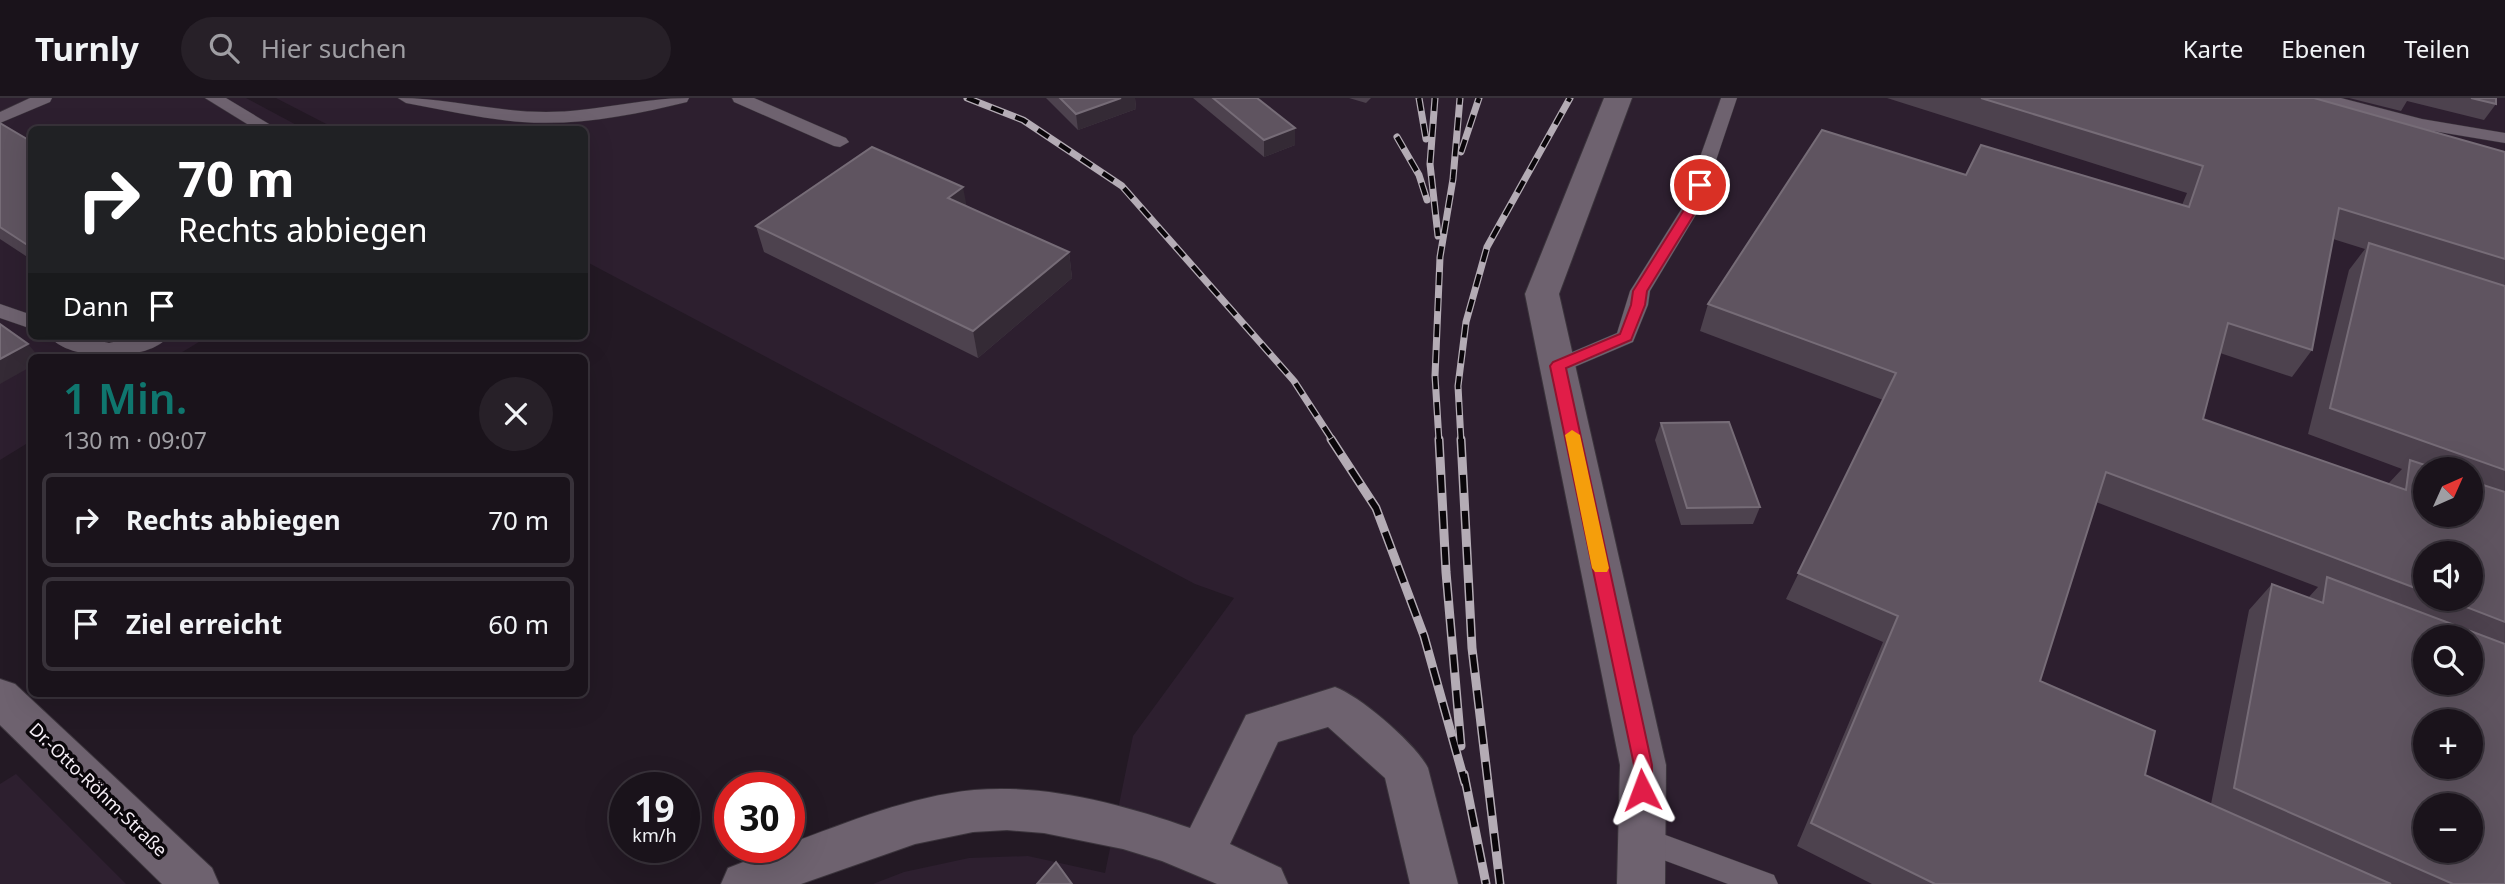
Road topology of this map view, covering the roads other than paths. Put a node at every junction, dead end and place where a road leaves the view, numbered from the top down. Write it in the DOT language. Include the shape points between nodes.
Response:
graph roads {
  1 [pos="44,98"];
  2 [pos="212,98"];
  3 [pos="406,98"];
  4 [pos="681,98"];
  5 [pos="740,98"];
  6 [pos="1618,98"];
  7 [pos="1729,98"];
  8 [pos="2321,98"];
  9 [pos="0,118"];
  10 [pos="264,126"];
  11 [pos="2505,138"];
  12 [pos="840,142"];
  13 [pos="0,311"];
  14 [pos="28,321"];
  15 [pos="70,340"];
  16 [pos="150,340"];
  17 [pos="1558,366"];
  18 [pos="0,697"];
  19 [pos="1642,839"];
  20 [pos="1201,853"];
  21 [pos="195,884"];
  22 [pos="746,884"];
  23 [pos="1264,884"];
  24 [pos="1434,884"];
  25 [pos="1641,884"];
  26 [pos="1763,884"];
  1 -- 9 [label="lane"];
  2 -- 10 [label="lane"];
  3 -- 4 [label="lane" via="530,117 580,115"];
  5 -- 12 [label="lane"];
  6 -- 17 [label="street" via="1542,294"];
  7 -- 17 [label="lane" via="1691,208 1640,291 1626,337"];
  8 -- 11 [label="lane" via="2421,124"];
  13 -- 14 [label="lane"];
  15 -- 16 [label="lane" via="102,352"];
  17 -- 19 [label="street" via="1643,765"];
  18 -- 21 [label="street, Dr.-Otto-Röhm-Straße"];
  19 -- 25 [label="street"];
  19 -- 26 [label="lane"];
  20 -- 22 [label="street" via="1102,824 1013,810 975,811 937,817 866,839"];
  20 -- 23 [label="street"];
  20 -- 24 [label="street" via="1262,728 1335,706 1405,768"];
}
